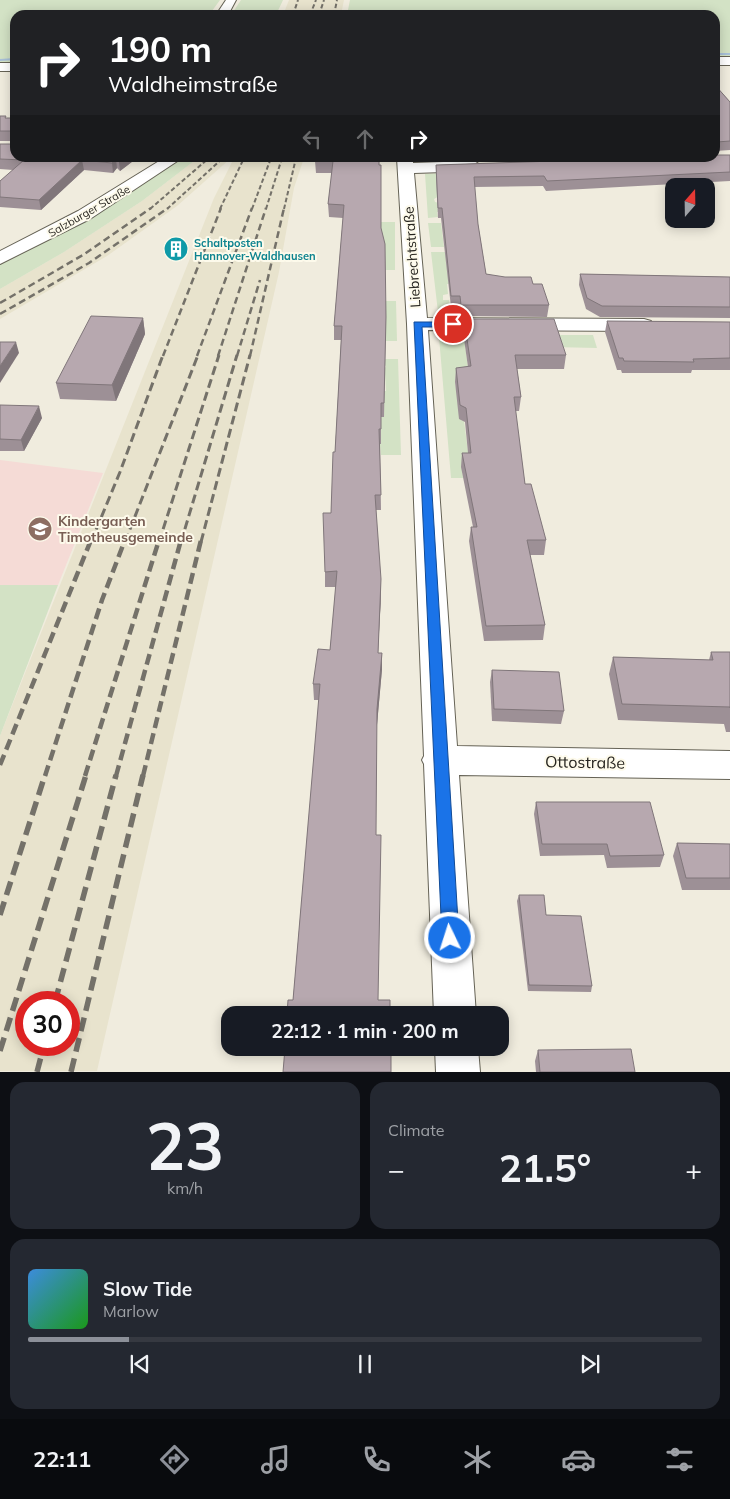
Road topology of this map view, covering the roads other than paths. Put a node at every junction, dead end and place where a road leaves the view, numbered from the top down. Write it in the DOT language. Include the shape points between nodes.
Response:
graph roads {
  1 [pos="167,162"];
  2 [pos="406,163"];
  3 [pos="487,166"];
  4 [pos="0,258"];
  5 [pos="417,324"];
  6 [pos="661,325"];
  7 [pos="439,760"];
  8 [pos="730,765"];
  9 [pos="454,1006"];
  10 [pos="457,1056"];
  11 [pos="458,1072"];
  1 -- 4 [label="street, Salzburger Straße" via="84,215"];
  2 -- 3 [label="street"];
  2 -- 5 [label="street, Liebrechtstraße"];
  5 -- 6 [label="street"];
  5 -- 7 [label="street, Liebrechtstraße"];
  7 -- 8 [label="street, Ottostraße"];
  7 -- 9 [label="street, Liebrechtstraße"];
  10 -- 11 [label="street"];
}
